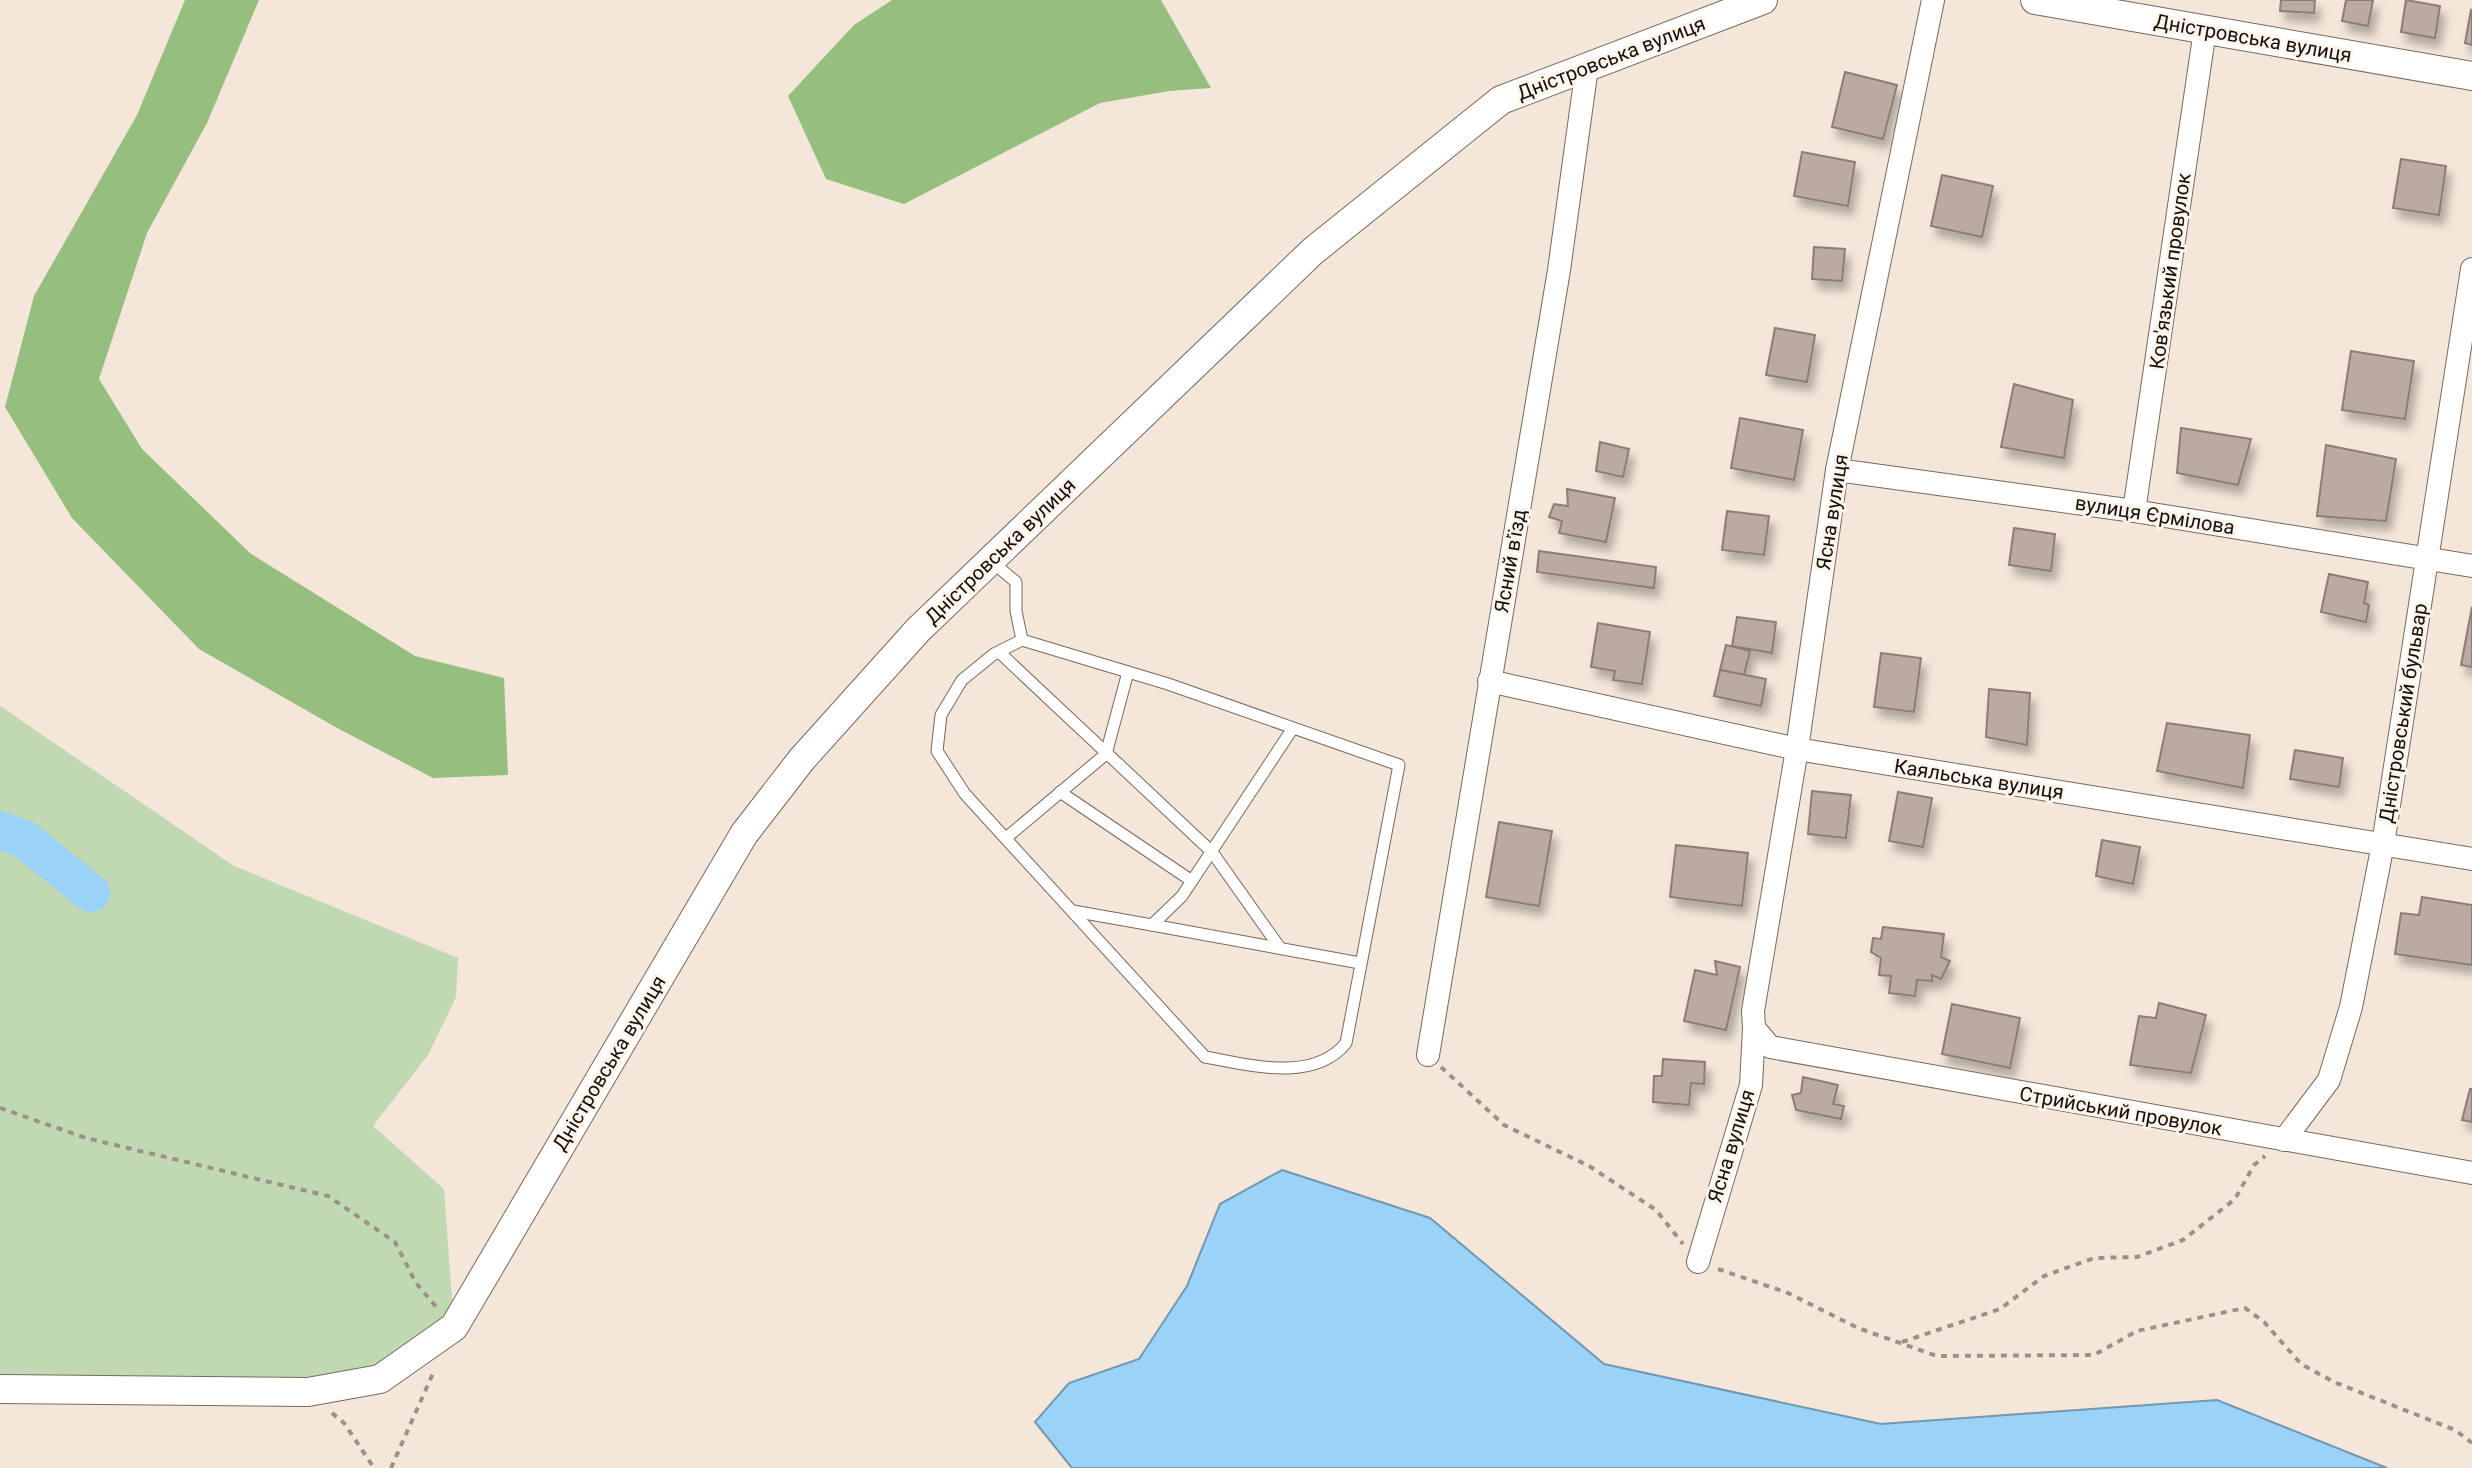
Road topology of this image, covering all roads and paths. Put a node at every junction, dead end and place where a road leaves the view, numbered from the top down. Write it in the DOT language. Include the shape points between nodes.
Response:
graph roads {
  1 [pos="1763,0"];
  2 [pos="1933,0"];
  3 [pos="2035,0"];
  4 [pos="2205,30"];
  5 [pos="1587,67"];
  6 [pos="2472,76"];
  7 [pos="2471,276"];
  8 [pos="1837,470"];
  9 [pos="2134,511"];
  10 [pos="2428,558"];
  11 [pos="990,561"];
  12 [pos="2472,566"];
  13 [pos="1022,640"];
  14 [pos="999,652"];
  15 [pos="1128,672"];
  16 [pos="1489,681"];
  17 [pos="1293,728"];
  18 [pos="1797,749"];
  19 [pos="1106,754"];
  20 [pos="1060,792"];
  21 [pos="1006,838"];
  22 [pos="2383,844"];
  23 [pos="1212,852"];
  24 [pos="2472,859"];
  25 [pos="1192,881"];
  26 [pos="1071,910"];
  27 [pos="1152,925"];
  28 [pos="1280,948"];
  29 [pos="1360,963"];
  30 [pos="1754,1028"];
  31 [pos="1428,1055"];
  32 [pos="0,1108"];
  33 [pos="2284,1140"];
  34 [pos="2472,1173"];
  35 [pos="1698,1262"];
  36 [pos="454,1327"];
  37 [pos="1899,1343"];
  38 [pos="435,1369"];
  39 [pos="0,1389"];
  40 [pos="308,1392"];
  41 [pos="2472,1443"];
  42 [pos="374,1468"];
  43 [pos="391,1468"];
  1 -- 5 [label="street, Дністровська вулиця"];
  2 -- 8 [label="street, Ясна вулиця"];
  3 -- 4 [label="street, Дністровська вулиця"];
  4 -- 6 [label="street, Дністровська вулиця"];
  4 -- 9 [label="street, Ков'язький провулок"];
  5 -- 11 [label="street, Дністровська вулиця" via="1501,100 1313,251"];
  5 -- 16 [label="street, Ясний в'їзд" via="1559,270"];
  7 -- 10 [label="street, Дністровський бульвар"];
  8 -- 9 [label="street, вулиця Єрмілова"];
  8 -- 18 [label="street, Ясна вулиця"];
  9 -- 10 [label="street, вулиця Єрмілова"];
  10 -- 12 [label="street, вулиця Єрмілова"];
  10 -- 22 [label="street, Дністровський бульвар"];
  11 -- 13 [label="lane" via="1016,582"];
  11 -- 36 [label="street, Дністровська вулиця" via="918,630 802,759 744,834"];
  13 -- 14 [label="lane"];
  13 -- 15 [label="lane"];
  14 -- 19 [label="lane"];
  14 -- 21 [label="lane" via="962,680 941,715 937,751 965,794"];
  15 -- 17 [label="lane"];
  15 -- 19 [label="lane"];
  16 -- 18 [label="street, Каяльська вулиця"];
  16 -- 31 [label="street, Ясний в'їзд"];
  17 -- 23 [label="lane"];
  17 -- 29 [label="lane" via="1399,765"];
  18 -- 22 [label="street, Каяльська вулиця"];
  18 -- 30 [label="street, Ясна вулиця"];
  19 -- 20 [label="lane"];
  19 -- 23 [label="lane"];
  20 -- 21 [label="lane"];
  20 -- 25 [label="lane"];
  21 -- 26 [label="lane"];
  22 -- 24 [label="street, Каяльська вулиця"];
  22 -- 33 [label="street, Дністровський бульвар" via="2351,1007 2329,1080"];
  23 -- 25 [label="lane"];
  23 -- 28 [label="lane"];
  25 -- 27 [label="lane"];
  26 -- 27 [label="lane"];
  26 -- 29 [label="lane" via="1205,1057 1261,1067 1314,1066 1336,1056 1346,1043"];
  27 -- 28 [label="lane"];
  28 -- 29 [label="lane"];
  30 -- 33 [label="street, Стрийський провулок" via="1770,1047"];
  30 -- 35 [label="street, Ясна вулиця" via="1751,1085"];
  31 -- 35 [label="path" via="1504,1125 1589,1166 1656,1210"];
  32 -- 36 [label="path" via="86,1138 328,1196 395,1242 416,1283"];
  33 -- 34 [label="street, Стрийський провулок"];
  33 -- 37 [label="path" via="2254,1165 2235,1199 2183,1240 2137,1257 2094,1258 2044,1276 2000,1309"];
  35 -- 37 [label="path" via="1788,1293"];
  36 -- 40 [label="street" via="380,1379"];
  37 -- 41 [label="path" via="1937,1356 2094,1355 2137,1331 2245,1308 2301,1364 2455,1430"];
  38 -- 43 [label="path"];
  39 -- 40 [label="street"];
  40 -- 42 [label="path" via="344,1423"];
}
